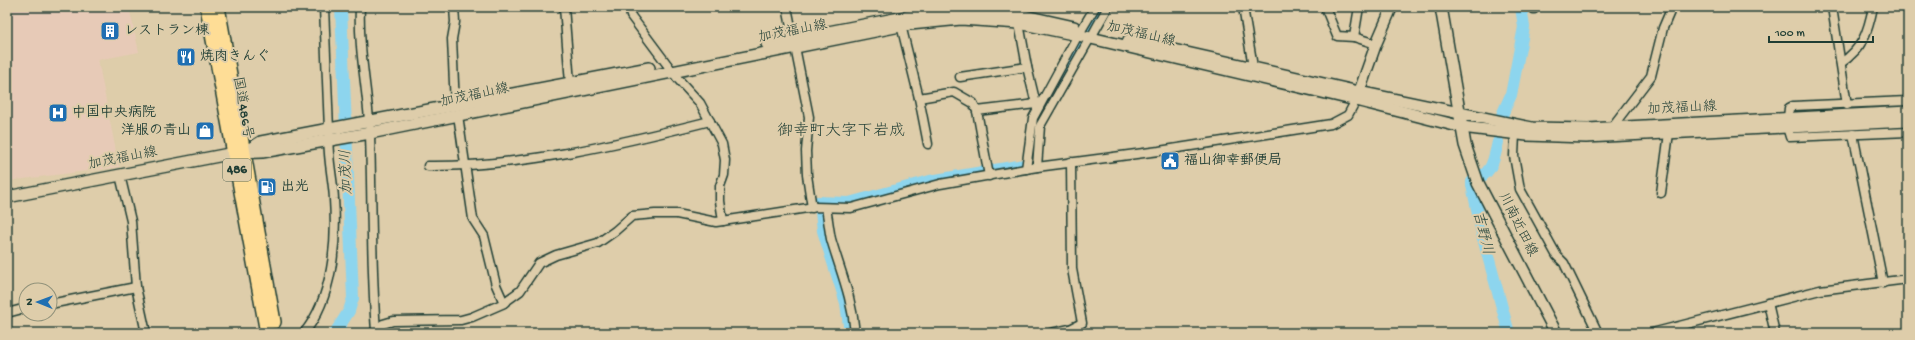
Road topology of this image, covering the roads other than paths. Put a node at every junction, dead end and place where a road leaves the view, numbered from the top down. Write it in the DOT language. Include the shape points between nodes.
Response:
graph roads {
  1 [pos="207,7"];
  2 [pos="218,7"];
  3 [pos="324,7"];
  4 [pos="360,7"];
  5 [pos="454,7"];
  6 [pos="564,7"];
  7 [pos="629,7"];
  8 [pos="787,7"];
  9 [pos="1095,7"];
  10 [pos="1108,7"];
  11 [pos="1243,7"];
  12 [pos="1325,7"];
  13 [pos="1359,7"];
  14 [pos="1392,7"];
  15 [pos="1442,7"];
  16 [pos="1672,7"];
  17 [pos="1832,7"];
  18 [pos="1873,7"];
  19 [pos="1010,10"];
  20 [pos="900,22"];
  21 [pos="1019,23"];
  22 [pos="1086,34"];
  23 [pos="1354,38"];
  24 [pos="793,43"];
  25 [pos="1376,44"];
  26 [pos="1841,63"];
  27 [pos="1027,67"];
  28 [pos="670,68"];
  29 [pos="1253,68"];
  30 [pos="960,77"];
  31 [pos="570,83"];
  32 [pos="1358,96"];
  33 [pos="919,98"];
  34 [pos="1908,101"];
  35 [pos="1847,105"];
  36 [pos="1041,109"];
  37 [pos="456,110"];
  38 [pos="977,111"];
  39 [pos="1908,112"];
  40 [pos="1459,114"];
  41 [pos="710,121"];
  42 [pos="1788,122"];
  43 [pos="1908,122"];
  44 [pos="1462,127"];
  45 [pos="1612,127"];
  46 [pos="366,128"];
  47 [pos="1908,132"];
  48 [pos="1670,133"];
  49 [pos="1515,134"];
  50 [pos="1853,134"];
  51 [pos="330,135"];
  52 [pos="928,144"];
  53 [pos="239,153"];
  54 [pos="1071,162"];
  55 [pos="428,166"];
  56 [pos="464,167"];
  57 [pos="1026,167"];
  58 [pos="1037,167"];
  59 [pos="988,173"];
  60 [pos="120,175"];
  61 [pos="1661,193"];
  62 [pos="7,197"];
  63 [pos="819,208"];
  64 [pos="723,221"];
  65 [pos="1908,279"];
  66 [pos="1883,283"];
  67 [pos="136,287"];
  68 [pos="58,302"];
  69 [pos="504,303"];
  70 [pos="1768,303"];
  71 [pos="18,310"];
  72 [pos="7,313"];
  73 [pos="1071,331"];
  74 [pos="375,332"];
  75 [pos="146,333"];
  76 [pos="267,333"];
  77 [pos="276,333"];
  78 [pos="304,333"];
  79 [pos="855,333"];
  80 [pos="1050,333"];
  81 [pos="1556,333"];
  82 [pos="1598,333"];
  83 [pos="1652,333"];
  84 [pos="1775,333"];
  1 -- 53 [label="highway, 国道486号 / 486"];
  2 -- 53 [label="highway, 国道486号 / 486"];
  3 -- 51 [label="street"];
  4 -- 46 [label="street"];
  5 -- 37 [label="street" via="456,22 452,39"];
  6 -- 31 [label="street"];
  7 -- 28 [label="street" via="631,16"];
  8 -- 24 [label="street"];
  9 -- 22 [label="street"];
  10 -- 22 [label="street"];
  11 -- 29 [label="street"];
  12 -- 23 [label="street" via="1337,36"];
  13 -- 23 [label="street"];
  14 -- 25 [label="street"];
  15 -- 40 [label="main road"];
  16 -- 45 [label="street" via="1663,28 1651,76"];
  17 -- 26 [label="street"];
  18 -- 26 [label="street" via="1868,32 1851,56"];
  19 -- 20 [label="main road, 加茂福山線" via="965,10"];
  19 -- 21 [label="street"];
  19 -- 22 [label="main road, 加茂福山線"];
  20 -- 21 [label="main road, 加茂福山線" via="961,19"];
  20 -- 24 [label="main road, 加茂福山線"];
  20 -- 33 [label="street"];
  21 -- 22 [label="main road, 加茂福山線"];
  21 -- 27 [label="street"];
  22 -- 29 [label="main road, 加茂福山線"];
  22 -- 32 [label="main road, 加茂福山線"];
  22 -- 36 [label="street"];
  22 -- 36 [label="street"];
  23 -- 25 [label="street"];
  24 -- 28 [label="main road, 加茂福山線"];
  24 -- 63 [label="street" via="809,117 806,175"];
  25 -- 32 [label="street"];
  26 -- 35 [label="street"];
  27 -- 30 [label="street"];
  27 -- 36 [label="street"];
  28 -- 31 [label="main road, 加茂福山線"];
  28 -- 37 [label="main road, 加茂福山線"];
  28 -- 41 [label="street" via="700,103"];
  29 -- 32 [label="main road, 加茂福山線"];
  31 -- 37 [label="main road, 加茂福山線"];
  32 -- 40 [label="main road, 加茂福山線"];
  32 -- 44 [label="main road, 加茂福山線"];
  32 -- 54 [label="street" via="1348,115 1331,124"];
  33 -- 38 [label="street" via="954,92 973,103"];
  33 -- 52 [label="street"];
  34 -- 35 [label="street"];
  35 -- 42 [label="street" via="1793,106 1789,108"];
  36 -- 38 [label="street"];
  36 -- 57 [label="street" via="1033,118"];
  36 -- 58 [label="street"];
  37 -- 46 [label="main road, 加茂福山線"];
  37 -- 56 [label="street"];
  38 -- 59 [label="street"];
  39 -- 42 [label="main road, 加茂福山線"];
  40 -- 44 [label="main road"];
  40 -- 45 [label="main road, 加茂福山線" via="1532,128"];
  41 -- 56 [label="street" via="632,140 528,159"];
  41 -- 64 [label="street" via="722,144 725,160 720,194"];
  42 -- 43 [label="main road, 加茂福山線"];
  42 -- 45 [label="main road, 加茂福山線"];
  42 -- 48 [label="main road, 加茂福山線"];
  42 -- 50 [label="street" via="1790,137"];
  44 -- 49 [label="main road, 加茂福山線"];
  44 -- 81 [label="main road, 川南近田線" via="1476,179"];
  46 -- 51 [label="main road, 加茂福山線"];
  46 -- 74 [label="street" via="374,255"];
  47 -- 50 [label="street"];
  48 -- 49 [label="main road, 加茂福山線" via="1586,137"];
  48 -- 61 [label="street"];
  49 -- 82 [label="street" via="1516,170 1523,195 1557,256 1564,263"];
  50 -- 66 [label="street"];
  51 -- 53 [label="main road, 加茂福山線" via="261,142"];
  51 -- 78 [label="street" via="335,246 326,292 309,328"];
  53 -- 60 [label="main road, 加茂福山線"];
  53 -- 76 [label="highway, 国道486号 / 486"];
  53 -- 77 [label="highway, 国道486号 / 486"];
  54 -- 58 [label="street"];
  54 -- 73 [label="street" via="1072,269 1082,324"];
  55 -- 56 [label="street"];
  56 -- 69 [label="street" via="473,219 484,236 496,285"];
  57 -- 58 [label="street"];
  57 -- 59 [label="street"];
  59 -- 63 [label="street" via="851,208"];
  60 -- 62 [label="main road, 加茂福山線"];
  60 -- 67 [label="street" via="131,221"];
  63 -- 64 [label="street"];
  63 -- 79 [label="street" via="844,277 853,309"];
  64 -- 69 [label="street" via="716,222 677,214 632,216 598,243 556,255 539,263 520,291"];
  65 -- 66 [label="street"];
  66 -- 70 [label="street" via="1820,290"];
  67 -- 68 [label="street"];
  67 -- 75 [label="street"];
  69 -- 74 [label="street" via="461,320 393,321 383,324"];
  70 -- 83 [label="street"];
  70 -- 84 [label="street"];
  71 -- 72 [label="street"];
  73 -- 80 [label="street"];
}
